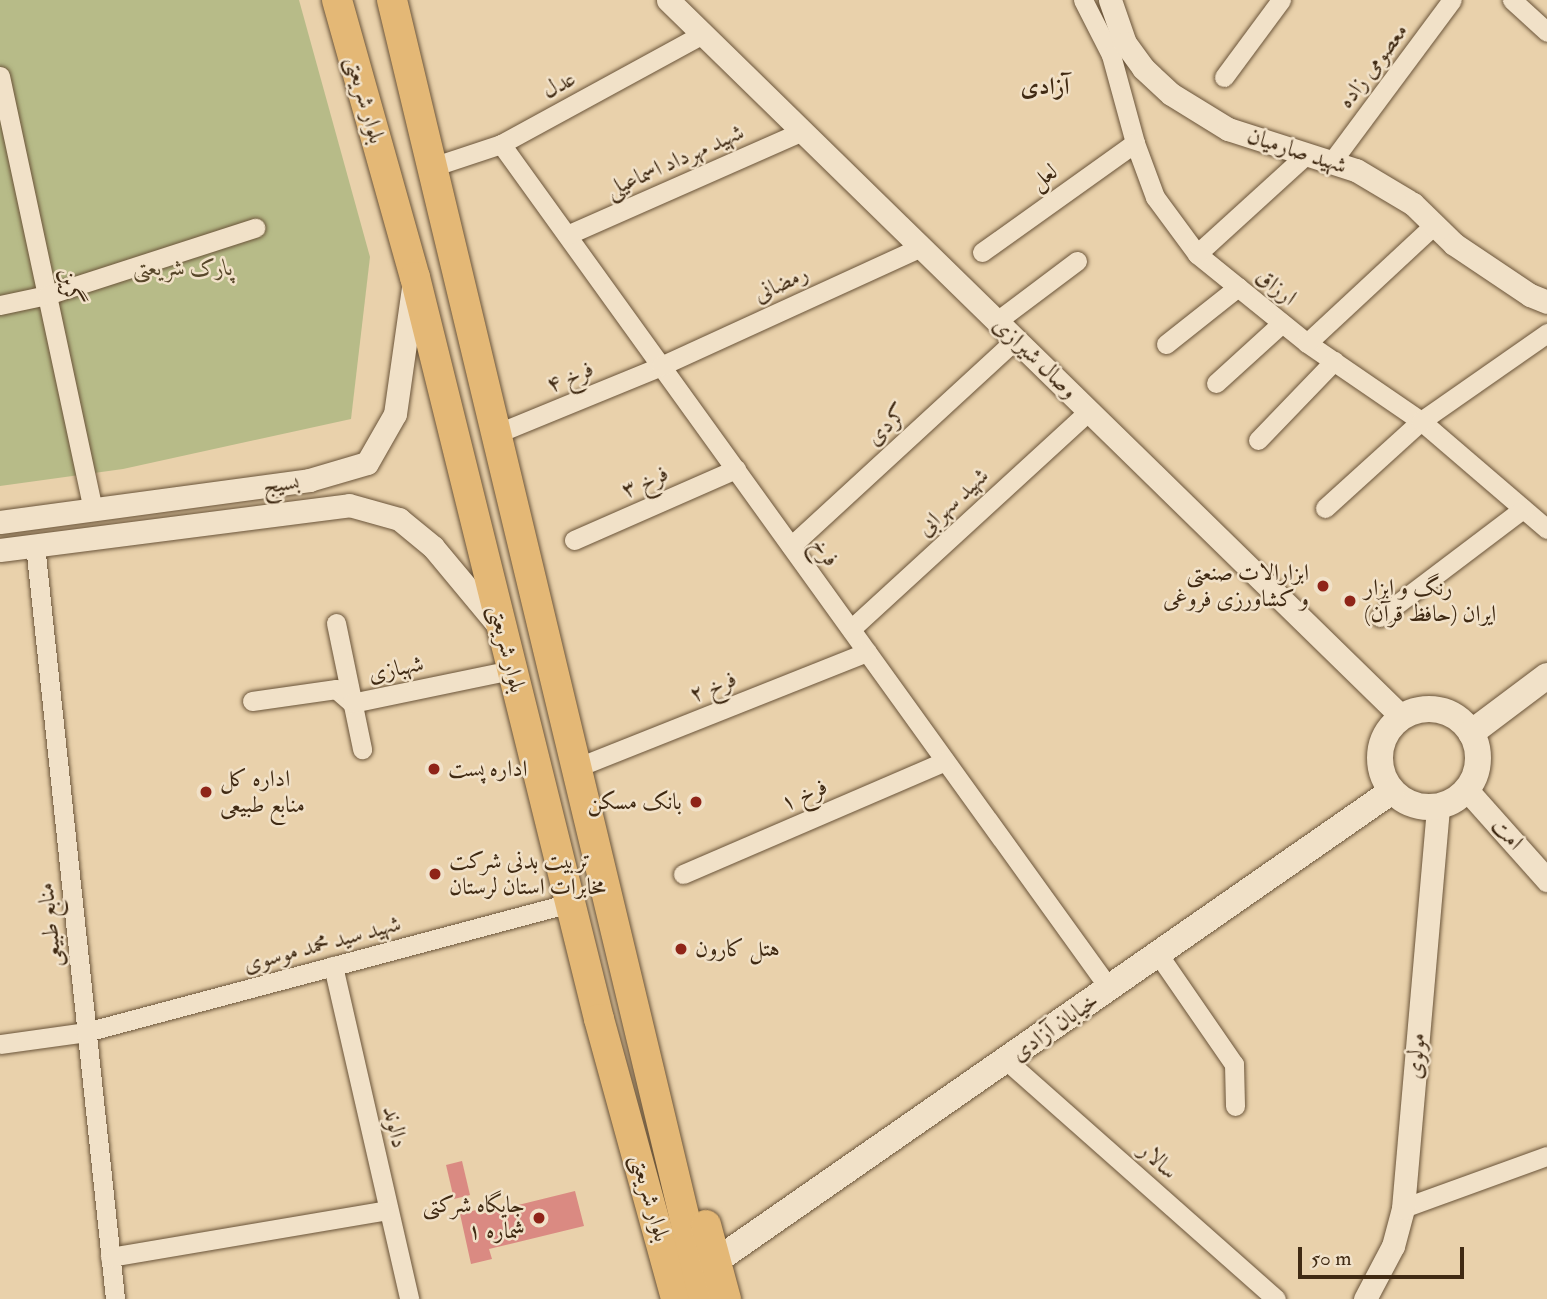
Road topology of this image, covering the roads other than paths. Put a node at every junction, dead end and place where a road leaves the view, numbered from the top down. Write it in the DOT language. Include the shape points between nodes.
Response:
graph roads {
  1 [pos="337,0"];
  2 [pos="668,0"];
  3 [pos="1083,0"];
  4 [pos="1111,0"];
  5 [pos="1282,0"];
  6 [pos="1452,0"];
  7 [pos="1513,0"];
  8 [pos="395,1"];
  9 [pos="1547,32"];
  10 [pos="703,34"];
  11 [pos="0,76"];
  12 [pos="1223,77"];
  13 [pos="803,131"];
  14 [pos="1135,143"];
  15 [pos="501,144"];
  16 [pos="1307,154"];
  17 [pos="1332,160"];
  18 [pos="432,167"];
  19 [pos="1434,225"];
  20 [pos="255,228"];
  21 [pos="567,235"];
  22 [pos="921,247"];
  23 [pos="982,252"];
  24 [pos="1197,254"];
  25 [pos="1077,261"];
  26 [pos="415,277"];
  27 [pos="1238,287"];
  28 [pos="47,295"];
  29 [pos="1547,302"];
  30 [pos="0,305"];
  31 [pos="997,321"];
  32 [pos="1282,323"];
  33 [pos="1547,333"];
  34 [pos="1016,339"];
  35 [pos="1307,343"];
  36 [pos="1166,344"];
  37 [pos="1334,361"];
  38 [pos="662,366"];
  39 [pos="1216,383"];
  40 [pos="1089,411"];
  41 [pos="1421,421"];
  42 [pos="498,433"];
  43 [pos="1258,440"];
  44 [pos="736,469"];
  45 [pos="93,508"];
  46 [pos="1325,508"];
  47 [pos="1523,509"];
  48 [pos="0,522"];
  49 [pos="1547,529"];
  50 [pos="99,537"];
  51 [pos="574,540"];
  52 [pos="35,545"];
  53 [pos="791,546"];
  54 [pos="0,550"];
  55 [pos="1380,617"];
  56 [pos="336,623"];
  57 [pos="501,629"];
  58 [pos="851,629"];
  59 [pos="867,652"];
  60 [pos="512,670"];
  61 [pos="1547,676"];
  62 [pos="252,701"];
  63 [pos="352,703"];
  64 [pos="1402,716"];
  65 [pos="1471,733"];
  66 [pos="362,749"];
  67 [pos="946,761"];
  68 [pos="578,767"];
  69 [pos="1466,789"];
  70 [pos="1392,791"];
  71 [pos="1438,806"];
  72 [pos="683,874"];
  73 [pos="1547,880"];
  74 [pos="570,903"];
  75 [pos="1158,954"];
  76 [pos="333,966"];
  77 [pos="1109,988"];
  78 [pos="86,1032"];
  79 [pos="0,1044"];
  80 [pos="1007,1061"];
  81 [pos="1235,1106"];
  82 [pos="661,1114"];
  83 [pos="1547,1156"];
  84 [pos="1403,1208"];
  85 [pos="388,1210"];
  86 [pos="110,1257"];
  87 [pos="716,1261"];
  88 [pos="669,1266"];
  89 [pos="115,1299"];
  90 [pos="409,1299"];
  91 [pos="668,1299"];
  92 [pos="676,1299"];
  93 [pos="704,1299"];
  94 [pos="726,1299"];
  95 [pos="1276,1299"];
  96 [pos="1365,1299"];
  1 -- 26 [label="main road, بلوار شریعتی"];
  2 -- 10 [label="street, وصال شیرازی"];
  3 -- 14 [label="street, ارزاق" via="1111,55"];
  4 -- 16 [label="street, شهید صارمیان" via="1125,43 1171,94 1228,129"];
  5 -- 12 [label="street"];
  6 -- 17 [label="street, معصومی زاده"];
  7 -- 9 [label="street"];
  8 -- 18 [label="main road, بلوار شریعتی"];
  10 -- 13 [label="street, وصال شیرازی"];
  10 -- 15 [label="street, عدل"];
  11 -- 28 [label="street, گرین"];
  13 -- 21 [label="street, شهید مهرداد اسماعیلی"];
  13 -- 22 [label="street, وصال شیرازی"];
  14 -- 23 [label="street, لعل"];
  14 -- 24 [label="street, ارزاق" via="1155,197"];
  15 -- 18 [label="street, عدل"];
  15 -- 21 [label="street, فرخ"];
  16 -- 17 [label="street, شهید صارمیان"];
  16 -- 24 [label="street"];
  17 -- 19 [label="street, شهید صارمیان" via="1413,204"];
  18 -- 42 [label="main road, بلوار شریعتی"];
  19 -- 29 [label="street, شهید صارمیان" via="1454,244"];
  19 -- 35 [label="street"];
  20 -- 28 [label="street"];
  21 -- 38 [label="street, فرخ"];
  22 -- 31 [label="street, وصال شیرازی"];
  22 -- 38 [label="street, رمضانی"];
  24 -- 27 [label="street, ارزاق"];
  25 -- 31 [label="street"];
  26 -- 45 [label="street, بسیج" via="396,414 367,463 309,480"];
  26 -- 57 [label="main road, بلوار شریعتی"];
  27 -- 32 [label="street, ارزاق"];
  27 -- 36 [label="street"];
  28 -- 30 [label="street"];
  28 -- 45 [label="street, گرین"];
  31 -- 34 [label="street, وصال شیرازی"];
  32 -- 35 [label="street, ارزاق"];
  32 -- 39 [label="street"];
  33 -- 41 [label="street"];
  34 -- 40 [label="street, وصال شیرازی"];
  34 -- 53 [label="street, کردی"];
  35 -- 37 [label="street, ارزاق"];
  37 -- 41 [label="street, ارزاق"];
  37 -- 43 [label="street"];
  38 -- 42 [label="street, فرخ ۴"];
  38 -- 44 [label="street, فرخ"];
  40 -- 58 [label="street, شهید سهرابی"];
  40 -- 64 [label="street, وصال شیرازی"];
  41 -- 46 [label="street"];
  41 -- 47 [label="street, ارزاق"];
  42 -- 68 [label="main road, بلوار شریعتی"];
  44 -- 51 [label="street, فرخ ۳"];
  44 -- 53 [label="street, فرخ"];
  45 -- 48 [label="street, بسیج"];
  45 -- 50 [label="street"];
  47 -- 49 [label="street, ارزاق"];
  47 -- 55 [label="street"];
  50 -- 52 [label="street, بسیج"];
  50 -- 57 [label="street, بسیج" via="349,505 399,519 449,565"];
  52 -- 54 [label="street, بسیج"];
  52 -- 78 [label="street, منابع طبیعی"];
  53 -- 58 [label="street, فرخ"];
  56 -- 63 [label="street"];
  57 -- 60 [label="main road, بلوار شریعتی"];
  58 -- 59 [label="street, فرخ"];
  59 -- 67 [label="street, فرخ"];
  59 -- 68 [label="street, فرخ ۲"];
  60 -- 63 [label="street, شهبازی"];
  60 -- 74 [label="main road, بلوار شریعتی"];
  61 -- 65 [label="main road"];
  62 -- 63 [label="street, شهبازی" via="336,689"];
  63 -- 66 [label="street"];
  64 -- 65 [label="main road" via="1433,709 1448,712 1462,720"];
  64 -- 70 [label="main road" via="1381,743 1381,768"];
  65 -- 69 [label="main road" via="1478,762"];
  67 -- 72 [label="street, فرخ ۱"];
  67 -- 77 [label="street, فرخ"];
  68 -- 82 [label="main road, بلوار شریعتی"];
  69 -- 71 [label="main road"];
  69 -- 73 [label="street, امت"];
  70 -- 71 [label="main road" via="1413,804"];
  70 -- 75 [label="main road, خیابان آزادی"];
  71 -- 84 [label="street, مولوی"];
  74 -- 76 [label="street, شهید سید محمد موسوی"];
  74 -- 88 [label="main road, بلوار شریعتی"];
  75 -- 77 [label="main road, خیابان آزادی"];
  75 -- 81 [label="street" via="1234,1064"];
  76 -- 78 [label="street, شهید سید محمد موسوی"];
  76 -- 85 [label="street, دالوند"];
  77 -- 80 [label="main road, خیابان آزادی"];
  78 -- 79 [label="street, شهید سید محمد موسوی"];
  78 -- 86 [label="street, منابع طبیعی"];
  80 -- 87 [label="main road, خیابان آزادی"];
  80 -- 95 [label="street, سالار"];
  82 -- 87 [label="main road" via="694,1185"];
  82 -- 93 [label="main road, بلوار شریعتی"];
  83 -- 84 [label="street"];
  84 -- 96 [label="street, مولوی" via="1393,1246"];
  85 -- 86 [label="street"];
  85 -- 90 [label="street, دالوند"];
  86 -- 89 [label="street, منابع طبیعی"];
  87 -- 94 [label="main road"];
  88 -- 91 [label="main road"];
  88 -- 92 [label="main road, بلوار شریعتی"];
}
